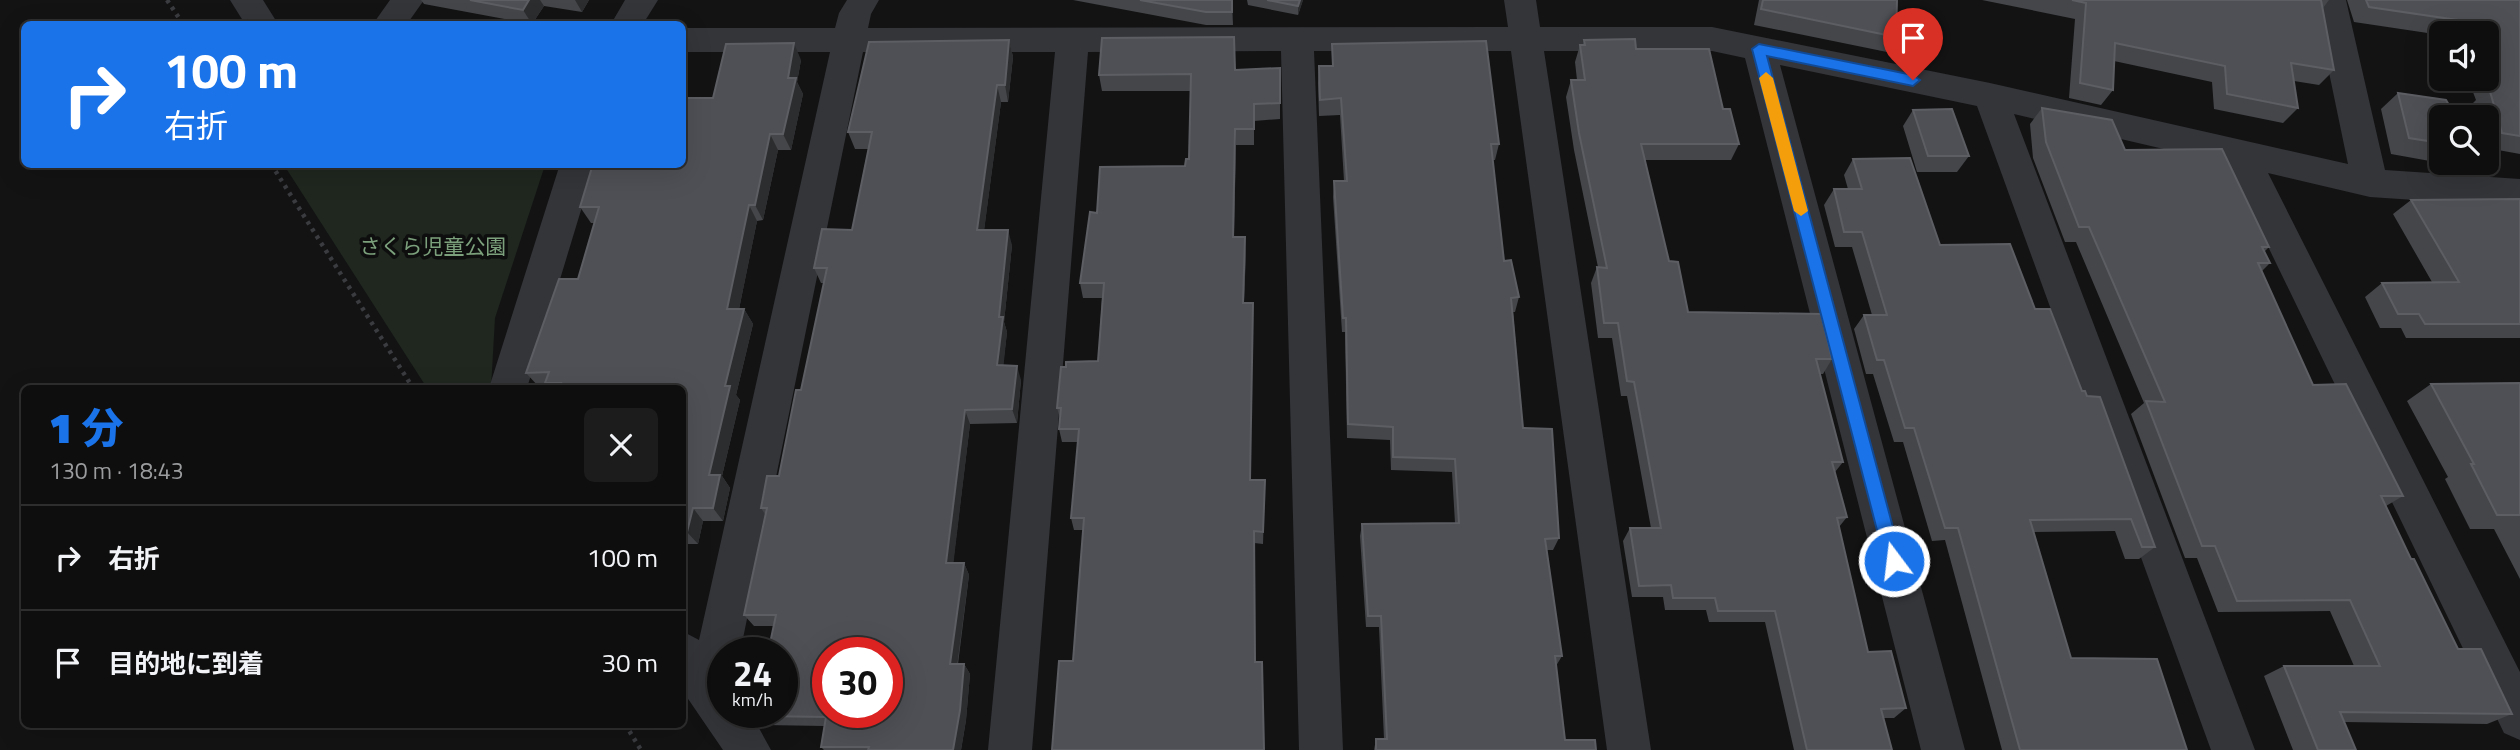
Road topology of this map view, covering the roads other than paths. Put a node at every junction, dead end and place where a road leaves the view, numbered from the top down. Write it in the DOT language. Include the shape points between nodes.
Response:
graph roads {
  1 [pos="246,0"];
  2 [pos="408,0"];
  3 [pos="642,0"];
  4 [pos="863,0"];
  5 [pos="1520,0"];
  6 [pos="2330,0"];
  7 [pos="260,21"];
  8 [pos="391,21"];
  9 [pos="629,21"];
  10 [pos="1297,38"];
  11 [pos="1527,38"];
  12 [pos="849,39"];
  13 [pos="1073,39"];
  14 [pos="686,40"];
  15 [pos="1759,49"];
  16 [pos="1990,96"];
  17 [pos="2241,154"];
  18 [pos="577,168"];
  19 [pos="2370,183"];
  20 [pos="2510,193"];
  21 [pos="2520,226"];
  22 [pos="509,385"];
  23 [pos="732,637"];
  24 [pos="686,658"];
  25 [pos="707,688"];
  26 [pos="2520,718"];
  27 [pos="734,728"];
  28 [pos="749,750"];
  29 [pos="1010,750"];
  30 [pos="1321,750"];
  31 [pos="1629,750"];
  32 [pos="1943,750"];
  33 [pos="2233,750"];
  1 -- 7 [label="street"];
  2 -- 8 [label="street"];
  3 -- 9 [label="street"];
  4 -- 12 [label="street"];
  5 -- 11 [label="street"];
  6 -- 19 [label="street"];
  10 -- 11 [label="street"];
  10 -- 13 [label="street"];
  10 -- 30 [label="street"];
  11 -- 15 [label="street" via="1712,38"];
  11 -- 31 [label="street"];
  12 -- 13 [label="street"];
  12 -- 14 [label="street"];
  12 -- 23 [label="street"];
  13 -- 29 [label="street"];
  15 -- 16 [label="street"];
  15 -- 32 [label="street"];
  16 -- 17 [label="street"];
  16 -- 33 [label="street"];
  17 -- 19 [label="street"];
  17 -- 26 [label="street"];
  18 -- 22 [label="street"];
  19 -- 20 [label="street"];
  20 -- 21 [label="street"];
  24 -- 25 [label="street"];
  27 -- 28 [label="street"];
}
